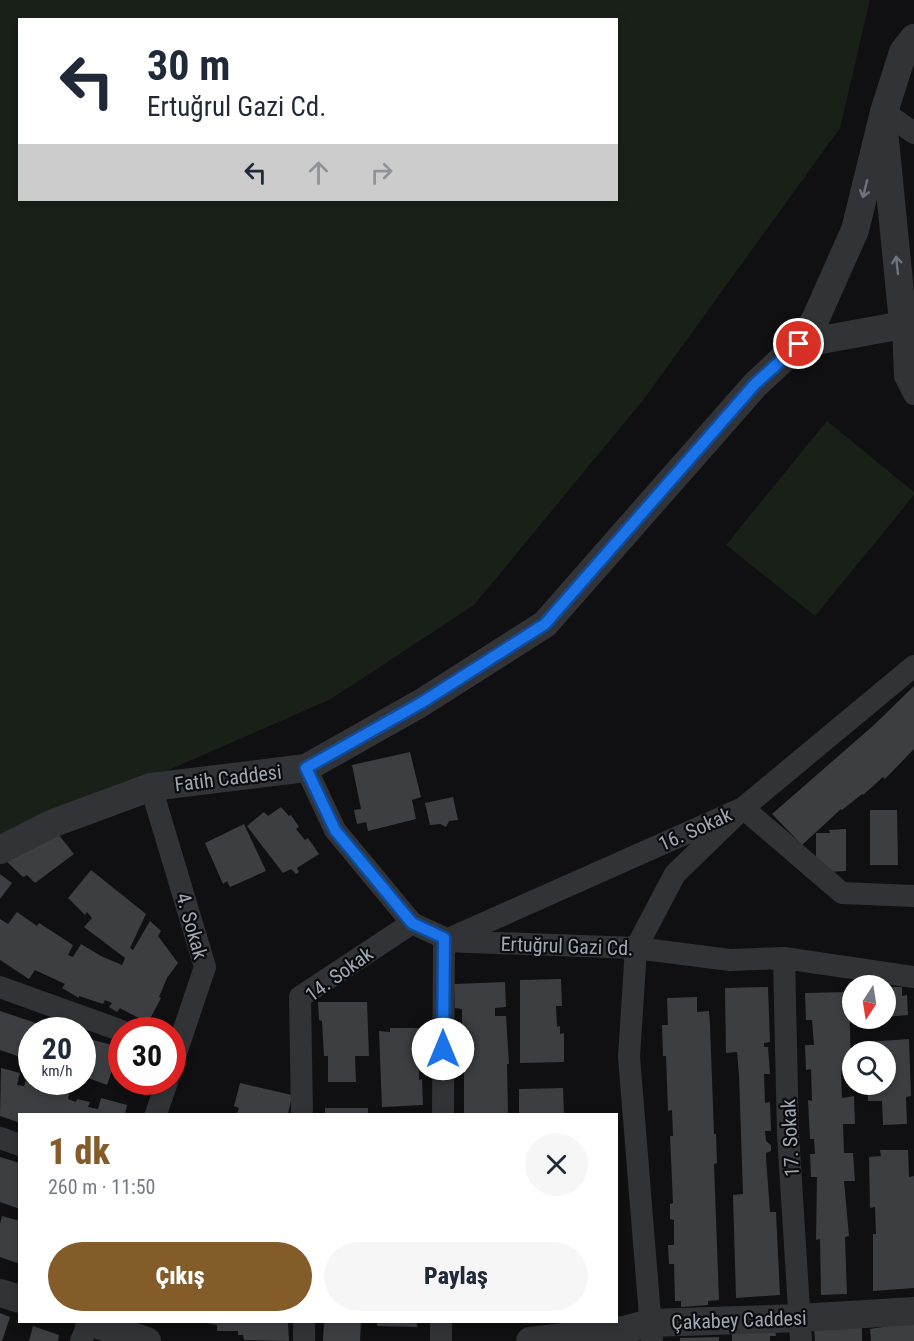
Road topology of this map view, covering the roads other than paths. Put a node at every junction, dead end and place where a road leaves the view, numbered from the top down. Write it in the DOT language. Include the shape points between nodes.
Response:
graph roads {
  1 [pos="914,39"];
  2 [pos="884,112"];
  3 [pos="914,133"];
  4 [pos="909,323"];
  5 [pos="799,344"];
  6 [pos="914,394"];
  7 [pos="914,666"];
  8 [pos="306,768"];
  9 [pos="151,787"];
  10 [pos="742,808"];
  11 [pos="0,850"];
  12 [pos="914,896"];
  13 [pos="412,923"];
  14 [pos="444,941"];
  15 [pos="636,948"];
  16 [pos="784,958"];
  17 [pos="914,976"];
  18 [pos="0,987"];
  19 [pos="186,1022"];
  20 [pos="108,1026"];
  21 [pos="163,1095"];
  22 [pos="156,1113"];
  23 [pos="302,1113"];
  24 [pos="443,1113"];
  25 [pos="0,1138"];
  26 [pos="18,1144"];
  27 [pos="0,1293"];
  28 [pos="18,1298"];
  29 [pos="914,1311"];
  30 [pos="89,1323"];
  31 [pos="92,1323"];
  32 [pos="304,1323"];
  33 [pos="441,1323"];
  34 [pos="801,1329"];
  35 [pos="638,1334"];
  36 [pos="81,1341"];
  37 [pos="147,1341"];
  38 [pos="304,1341"];
  39 [pos="441,1341"];
  40 [pos="530,1341"];
  1 -- 2 [label="street, Fatih Caddesi" via="903,52"];
  2 -- 3 [label="street"];
  4 -- 2 [label="street, one-way" via="887,167"];
  2 -- 5 [label="street, Fatih Caddesi, one-way" via="855,230 815,320"];
  4 -- 5 [label="street"];
  4 -- 6 [label="street" via="904,376"];
  5 -- 8 [label="street, Fatih Caddesi" via="755,384 545,624 421,703"];
  7 -- 10 [label="street, 16. Sokak"];
  8 -- 9 [label="street, Fatih Caddesi"];
  8 -- 13 [label="street, Ertuğrul Gazi Cd." via="335,830"];
  9 -- 11 [label="street, Fatih Caddesi" via="51,824"];
  9 -- 19 [label="street, 4. Sokak" via="205,967"];
  10 -- 12 [label="street" via="842,893"];
  10 -- 14 [label="street, 16. Sokak"];
  10 -- 15 [label="street" via="675,874"];
  13 -- 14 [label="street, Ertuğrul Gazi Cd."];
  13 -- 23 [label="street, 14. Sokak" via="300,997"];
  14 -- 15 [label="street, Ertuğrul Gazi Cd."];
  14 -- 24 [label="street"];
  15 -- 16 [label="street, Ertuğrul Gazi Cd." via="730,960"];
  15 -- 35 [label="street" via="629,1057"];
  16 -- 17 [label="street, Ertuğrul Gazi Cd."];
  16 -- 34 [label="street, 17. Sokak" via="788,1134"];
  18 -- 20 [label="street"];
  21 -- 22 [label="street"];
  25 -- 26 [label="street"];
  27 -- 28 [label="street"];
  29 -- 34 [label="street, Çakabey Caddesi"];
  30 -- 36 [label="street"];
  31 -- 37 [label="street"];
  32 -- 38 [label="street"];
  33 -- 39 [label="street"];
  34 -- 35 [label="street, Çakabey Caddesi"];
  35 -- 40 [label="street, Çakabey Caddesi"];
}
